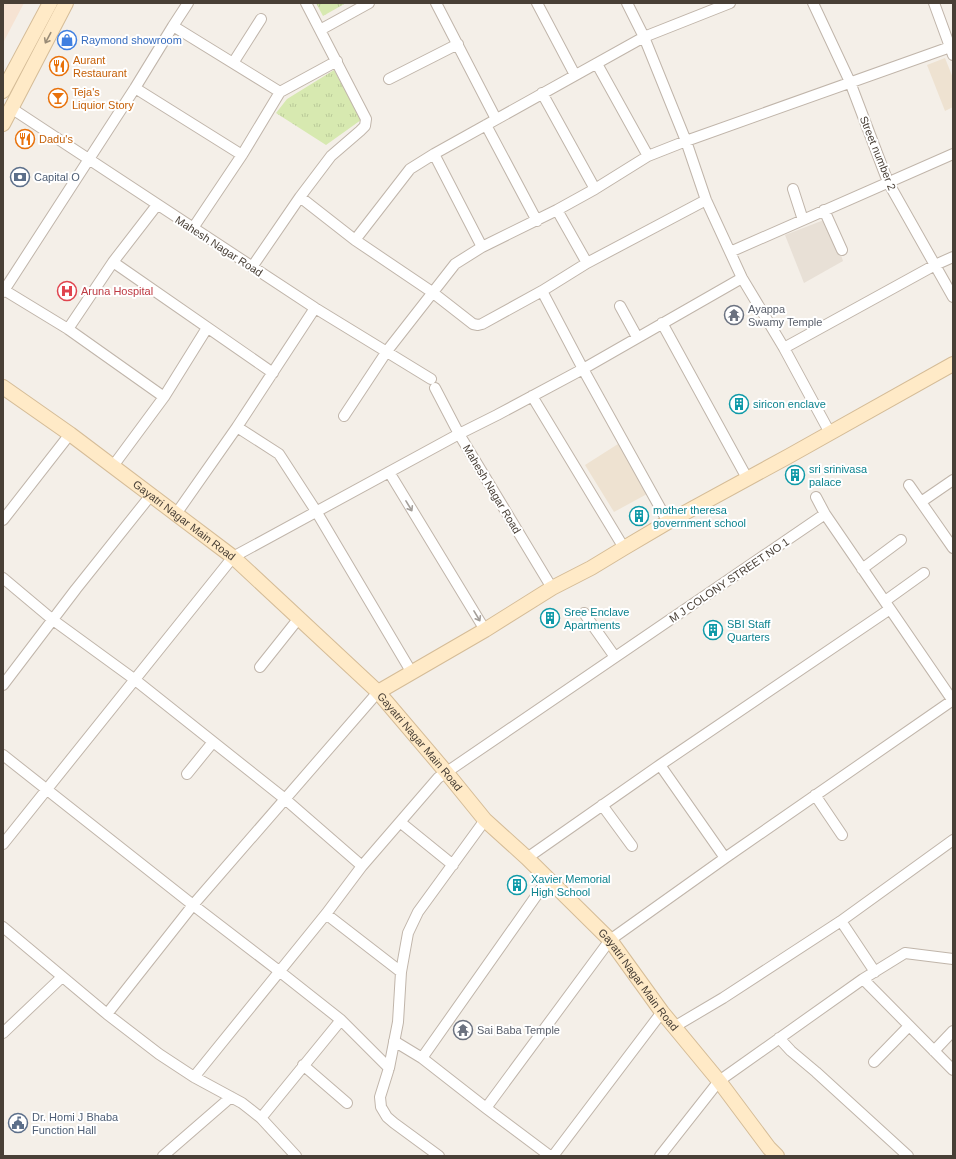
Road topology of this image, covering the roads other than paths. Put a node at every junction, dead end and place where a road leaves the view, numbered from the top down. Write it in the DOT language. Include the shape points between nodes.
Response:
graph roads {
  1 [pos="50,3"];
  2 [pos="66,3"];
  3 [pos="188,3"];
  4 [pos="306,3"];
  5 [pos="369,3"];
  6 [pos="436,3"];
  7 [pos="537,3"];
  8 [pos="627,3"];
  9 [pos="730,3"];
  10 [pos="814,3"];
  11 [pos="934,3"];
  12 [pos="261,19"];
  13 [pos="173,26"];
  14 [pos="320,30"];
  15 [pos="644,37"];
  16 [pos="458,44"];
  17 [pos="952,49"];
  18 [pos="337,62"];
  19 [pos="233,63"];
  20 [pos="597,64"];
  21 [pos="576,75"];
  22 [pos="389,79"];
  23 [pos="850,82"];
  24 [pos="135,88"];
  25 [pos="3,91"];
  26 [pos="280,92"];
  27 [pos="542,93"];
  28 [pos="11,108"];
  29 [pos="496,119"];
  30 [pos="3,124"];
  31 [pos="486,125"];
  32 [pos="686,141"];
  33 [pos="434,154"];
  34 [pos="953,154"];
  35 [pos="242,155"];
  36 [pos="648,156"];
  37 [pos="90,159"];
  38 [pos="888,182"];
  39 [pos="595,189"];
  40 [pos="793,189"];
  41 [pos="300,197"];
  42 [pos="706,200"];
  43 [pos="157,205"];
  44 [pos="557,210"];
  45 [pos="824,210"];
  46 [pos="803,220"];
  47 [pos="537,221"];
  48 [pos="193,228"];
  49 [pos="355,240"];
  50 [pos="482,247"];
  51 [pos="842,250"];
  52 [pos="730,252"];
  53 [pos="953,257"];
  54 [pos="113,262"];
  55 [pos="587,263"];
  56 [pos="935,265"];
  57 [pos="252,267"];
  58 [pos="742,278"];
  59 [pos="4,291"];
  60 [pos="542,291"];
  61 [pos="432,292"];
  62 [pos="953,298"];
  63 [pos="620,306"];
  64 [pos="315,308"];
  65 [pos="662,323"];
  66 [pos="207,328"];
  67 [pos="68,329"];
  68 [pos="637,337"];
  69 [pos="784,348"];
  70 [pos="387,352"];
  71 [pos="953,364"];
  72 [pos="583,369"];
  73 [pos="273,374"];
  74 [pos="430,378"];
  75 [pos="435,388"];
  76 [pos="4,391"];
  77 [pos="532,396"];
  78 [pos="164,397"];
  79 [pos="344,416"];
  80 [pos="237,427"];
  81 [pos="830,433"];
  82 [pos="70,434"];
  83 [pos="459,434"];
  84 [pos="113,466"];
  85 [pos="388,472"];
  86 [pos="748,478"];
  87 [pos="953,480"];
  88 [pos="909,485"];
  89 [pos="151,495"];
  90 [pos="816,496"];
  91 [pos="921,502"];
  92 [pos="316,511"];
  93 [pos="176,514"];
  94 [pos="825,514"];
  95 [pos="3,520"];
  96 [pos="668,522"];
  97 [pos="901,540"];
  98 [pos="624,548"];
  99 [pos="953,548"];
  100 [pos="233,557"];
  101 [pos="862,569"];
  102 [pos="924,573"];
  103 [pos="3,578"];
  104 [pos="552,588"];
  105 [pos="888,605"];
  106 [pos="584,613"];
  107 [pos="299,618"];
  108 [pos="53,620"];
  109 [pos="485,630"];
  110 [pos="615,657"];
  111 [pos="260,667"];
  112 [pos="412,673"];
  113 [pos="134,679"];
  114 [pos="3,685"];
  115 [pos="378,692"];
  116 [pos="953,701"];
  117 [pos="213,742"];
  118 [pos="3,755"];
  119 [pos="660,765"];
  120 [pos="446,772"];
  121 [pos="187,774"];
  122 [pos="46,790"];
  123 [pos="815,795"];
  124 [pos="285,799"];
  125 [pos="602,805"];
  126 [pos="485,820"];
  127 [pos="400,822"];
  128 [pos="842,835"];
  129 [pos="953,840"];
  130 [pos="3,844"];
  131 [pos="632,846"];
  132 [pos="527,858"];
  133 [pos="725,858"];
  134 [pos="452,865"];
  135 [pos="362,866"];
  136 [pos="548,880"];
  137 [pos="193,905"];
  138 [pos="326,914"];
  139 [pos="841,921"];
  140 [pos="3,927"];
  141 [pos="610,940"];
  142 [pos="953,959"];
  143 [pos="279,971"];
  144 [pos="401,972"];
  145 [pos="875,972"];
  146 [pos="62,977"];
  147 [pos="863,979"];
  148 [pos="662,1012"];
  149 [pos="107,1014"];
  150 [pos="341,1020"];
  151 [pos="909,1026"];
  152 [pos="674,1027"];
  153 [pos="953,1031"];
  154 [pos="3,1033"];
  155 [pos="779,1038"];
  156 [pos="394,1042"];
  157 [pos="934,1051"];
  158 [pos="422,1058"];
  159 [pos="874,1062"];
  160 [pos="304,1065"];
  161 [pos="388,1068"];
  162 [pos="953,1070"];
  163 [pos="194,1077"];
  164 [pos="719,1081"];
  165 [pos="230,1097"];
  166 [pos="347,1103"];
  167 [pos="486,1108"];
  168 [pos="261,1118"];
  169 [pos="769,1153"];
  170 [pos="293,1155"];
  171 [pos="163,1156"];
  172 [pos="439,1156"];
  173 [pos="550,1156"];
  174 [pos="553,1156"];
  175 [pos="660,1156"];
  176 [pos="908,1156"];
  1 -- 25 [label="street"];
  2 -- 28 [label="street, one-way"];
  3 -- 13 [label="street"];
  4 -- 14 [label="street"];
  5 -- 14 [label="street"];
  6 -- 16 [label="street"];
  7 -- 21 [label="street"];
  8 -- 15 [label="street"];
  9 -- 15 [label="street"];
  10 -- 23 [label="street, Street number 2"];
  11 -- 17 [label="street"];
  12 -- 19 [label="street"];
  13 -- 19 [label="street"];
  13 -- 24 [label="street"];
  14 -- 18 [label="street"];
  15 -- 20 [label="street"];
  15 -- 32 [label="street"];
  16 -- 22 [label="street"];
  16 -- 29 [label="street"];
  17 -- 23 [label="street"];
  18 -- 26 [label="street"];
  18 -- 41 [label="street" via="366,119 365,126 331,156"];
  19 -- 26 [label="street"];
  20 -- 21 [label="street"];
  20 -- 36 [label="street"];
  21 -- 27 [label="street"];
  23 -- 32 [label="street"];
  23 -- 38 [label="street, Street number 2"];
  24 -- 35 [label="street"];
  24 -- 37 [label="street"];
  26 -- 35 [label="street"];
  27 -- 29 [label="street"];
  27 -- 39 [label="street"];
  28 -- 30 [label="street"];
  28 -- 37 [label="street, Mahesh Nagar Road"];
  29 -- 31 [label="street"];
  31 -- 33 [label="street"];
  31 -- 47 [label="street"];
  32 -- 36 [label="street"];
  32 -- 42 [label="street"];
  33 -- 49 [label="street" via="410,169"];
  33 -- 50 [label="street"];
  34 -- 38 [label="street"];
  35 -- 48 [label="street"];
  36 -- 39 [label="street"];
  37 -- 43 [label="street, Mahesh Nagar Road"];
  37 -- 59 [label="street"];
  38 -- 45 [label="street"];
  38 -- 56 [label="street, Street number 2"];
  39 -- 44 [label="street"];
  40 -- 46 [label="street"];
  41 -- 49 [label="street"];
  41 -- 57 [label="street"];
  42 -- 52 [label="street"];
  42 -- 55 [label="street"];
  43 -- 48 [label="street, Mahesh Nagar Road"];
  43 -- 54 [label="street"];
  44 -- 47 [label="street"];
  44 -- 55 [label="street"];
  45 -- 46 [label="street"];
  45 -- 51 [label="street"];
  46 -- 52 [label="street"];
  47 -- 50 [label="street"];
  48 -- 57 [label="street, Mahesh Nagar Road"];
  49 -- 61 [label="street"];
  50 -- 61 [label="street" via="455,264"];
  52 -- 58 [label="street"];
  53 -- 56 [label="street"];
  54 -- 66 [label="street"];
  54 -- 67 [label="street"];
  55 -- 60 [label="street"];
  56 -- 62 [label="street, Street number 2"];
  56 -- 69 [label="street"];
  57 -- 64 [label="street, Mahesh Nagar Road"];
  58 -- 65 [label="street"];
  58 -- 69 [label="street"];
  59 -- 67 [label="street"];
  60 -- 61 [label="street" via="478,325 473,324"];
  60 -- 72 [label="street"];
  61 -- 70 [label="street"];
  63 -- 68 [label="street"];
  64 -- 70 [label="street, Mahesh Nagar Road"];
  64 -- 73 [label="street"];
  65 -- 68 [label="street"];
  65 -- 86 [label="street"];
  66 -- 73 [label="street"];
  66 -- 78 [label="street"];
  67 -- 78 [label="street"];
  68 -- 72 [label="street"];
  69 -- 81 [label="street"];
  70 -- 74 [label="street, Mahesh Nagar Road"];
  70 -- 79 [label="street"];
  71 -- 81 [label="street"];
  72 -- 77 [label="street"];
  72 -- 96 [label="street"];
  73 -- 80 [label="street"];
  75 -- 83 [label="street, Mahesh Nagar Road"];
  76 -- 82 [label="street, Gayatri Nagar Main Road"];
  77 -- 83 [label="street"];
  77 -- 98 [label="street"];
  78 -- 84 [label="street"];
  80 -- 92 [label="street" via="279,454"];
  80 -- 93 [label="street"];
  81 -- 86 [label="street"];
  82 -- 84 [label="street, Gayatri Nagar Main Road"];
  82 -- 95 [label="street"];
  83 -- 85 [label="street"];
  83 -- 104 [label="street, Mahesh Nagar Road"];
  84 -- 89 [label="street, Gayatri Nagar Main Road"];
  85 -- 92 [label="street"];
  85 -- 109 [label="street, one-way"];
  86 -- 96 [label="street"];
  87 -- 91 [label="street"];
  88 -- 91 [label="street"];
  89 -- 93 [label="street, Gayatri Nagar Main Road"];
  89 -- 108 [label="street"];
  90 -- 94 [label="street"];
  91 -- 99 [label="street"];
  92 -- 100 [label="street"];
  92 -- 112 [label="street"];
  93 -- 100 [label="street, Gayatri Nagar Main Road"];
  94 -- 101 [label="street"];
  94 -- 110 [label="street, M J COLONY STREET NO 1"];
  96 -- 98 [label="street"];
  97 -- 101 [label="street"];
  98 -- 104 [label="street"];
  100 -- 107 [label="street, Gayatri Nagar Main Road"];
  100 -- 113 [label="street"];
  101 -- 105 [label="street"];
  102 -- 105 [label="street"];
  103 -- 108 [label="street"];
  104 -- 109 [label="street"];
  105 -- 116 [label="street"];
  105 -- 119 [label="street"];
  106 -- 110 [label="street"];
  107 -- 111 [label="street"];
  107 -- 115 [label="street, Gayatri Nagar Main Road"];
  108 -- 113 [label="street"];
  108 -- 114 [label="street"];
  109 -- 112 [label="street"];
  110 -- 120 [label="street, M J COLONY STREET NO 1"];
  112 -- 115 [label="street"];
  113 -- 117 [label="street"];
  113 -- 122 [label="street"];
  115 -- 120 [label="street, Gayatri Nagar Main Road"];
  115 -- 124 [label="street"];
  116 -- 123 [label="street"];
  117 -- 121 [label="street"];
  117 -- 124 [label="street"];
  118 -- 122 [label="street"];
  119 -- 125 [label="street"];
  119 -- 133 [label="street"];
  120 -- 126 [label="street, Gayatri Nagar Main Road"];
  120 -- 127 [label="street, M J COLONY STREET NO 1" via="431,784"];
  122 -- 130 [label="street"];
  122 -- 137 [label="street"];
  123 -- 128 [label="street"];
  123 -- 133 [label="street"];
  124 -- 135 [label="street"];
  124 -- 137 [label="street"];
  125 -- 131 [label="street"];
  125 -- 132 [label="street"];
  126 -- 132 [label="street, Gayatri Nagar Main Road"];
  126 -- 134 [label="street"];
  127 -- 134 [label="street"];
  127 -- 135 [label="street, M J COLONY STREET NO 1"];
  129 -- 139 [label="street"];
  132 -- 136 [label="street, Gayatri Nagar Main Road"];
  133 -- 141 [label="street"];
  134 -- 144 [label="street" via="412,922"];
  135 -- 138 [label="street, M J COLONY STREET NO 1"];
  136 -- 141 [label="street, Gayatri Nagar Main Road"];
  136 -- 158 [label="street"];
  137 -- 143 [label="street"];
  137 -- 149 [label="street"];
  138 -- 143 [label="street, M J COLONY STREET NO 1"];
  138 -- 144 [label="street"];
  139 -- 145 [label="street"];
  139 -- 152 [label="street"];
  140 -- 146 [label="street"];
  141 -- 148 [label="street, Gayatri Nagar Main Road"];
  141 -- 167 [label="street"];
  142 -- 145 [label="street" via="905,954"];
  143 -- 150 [label="street"];
  143 -- 163 [label="street, M J COLONY STREET NO 1"];
  144 -- 156 [label="street"];
  145 -- 147 [label="street"];
  146 -- 149 [label="street"];
  146 -- 154 [label="street"];
  147 -- 151 [label="street"];
  147 -- 155 [label="street"];
  148 -- 152 [label="street, Gayatri Nagar Main Road"];
  148 -- 174 [label="street"];
  149 -- 163 [label="street"];
  150 -- 160 [label="street"];
  150 -- 161 [label="street"];
  151 -- 157 [label="street"];
  151 -- 159 [label="street"];
  152 -- 164 [label="street, Gayatri Nagar Main Road"];
  153 -- 157 [label="street"];
  155 -- 164 [label="street"];
  155 -- 176 [label="street"];
  156 -- 158 [label="street"];
  156 -- 161 [label="street"];
  157 -- 162 [label="street"];
  158 -- 167 [label="street"];
  160 -- 166 [label="street"];
  160 -- 168 [label="street"];
  161 -- 172 [label="street" via="380,1097 381,1107 394,1123"];
  163 -- 165 [label="street"];
  164 -- 169 [label="street, Gayatri Nagar Main Road"];
  164 -- 175 [label="street"];
  165 -- 168 [label="street"];
  165 -- 171 [label="street"];
  167 -- 173 [label="street"];
  168 -- 170 [label="street"];
}
